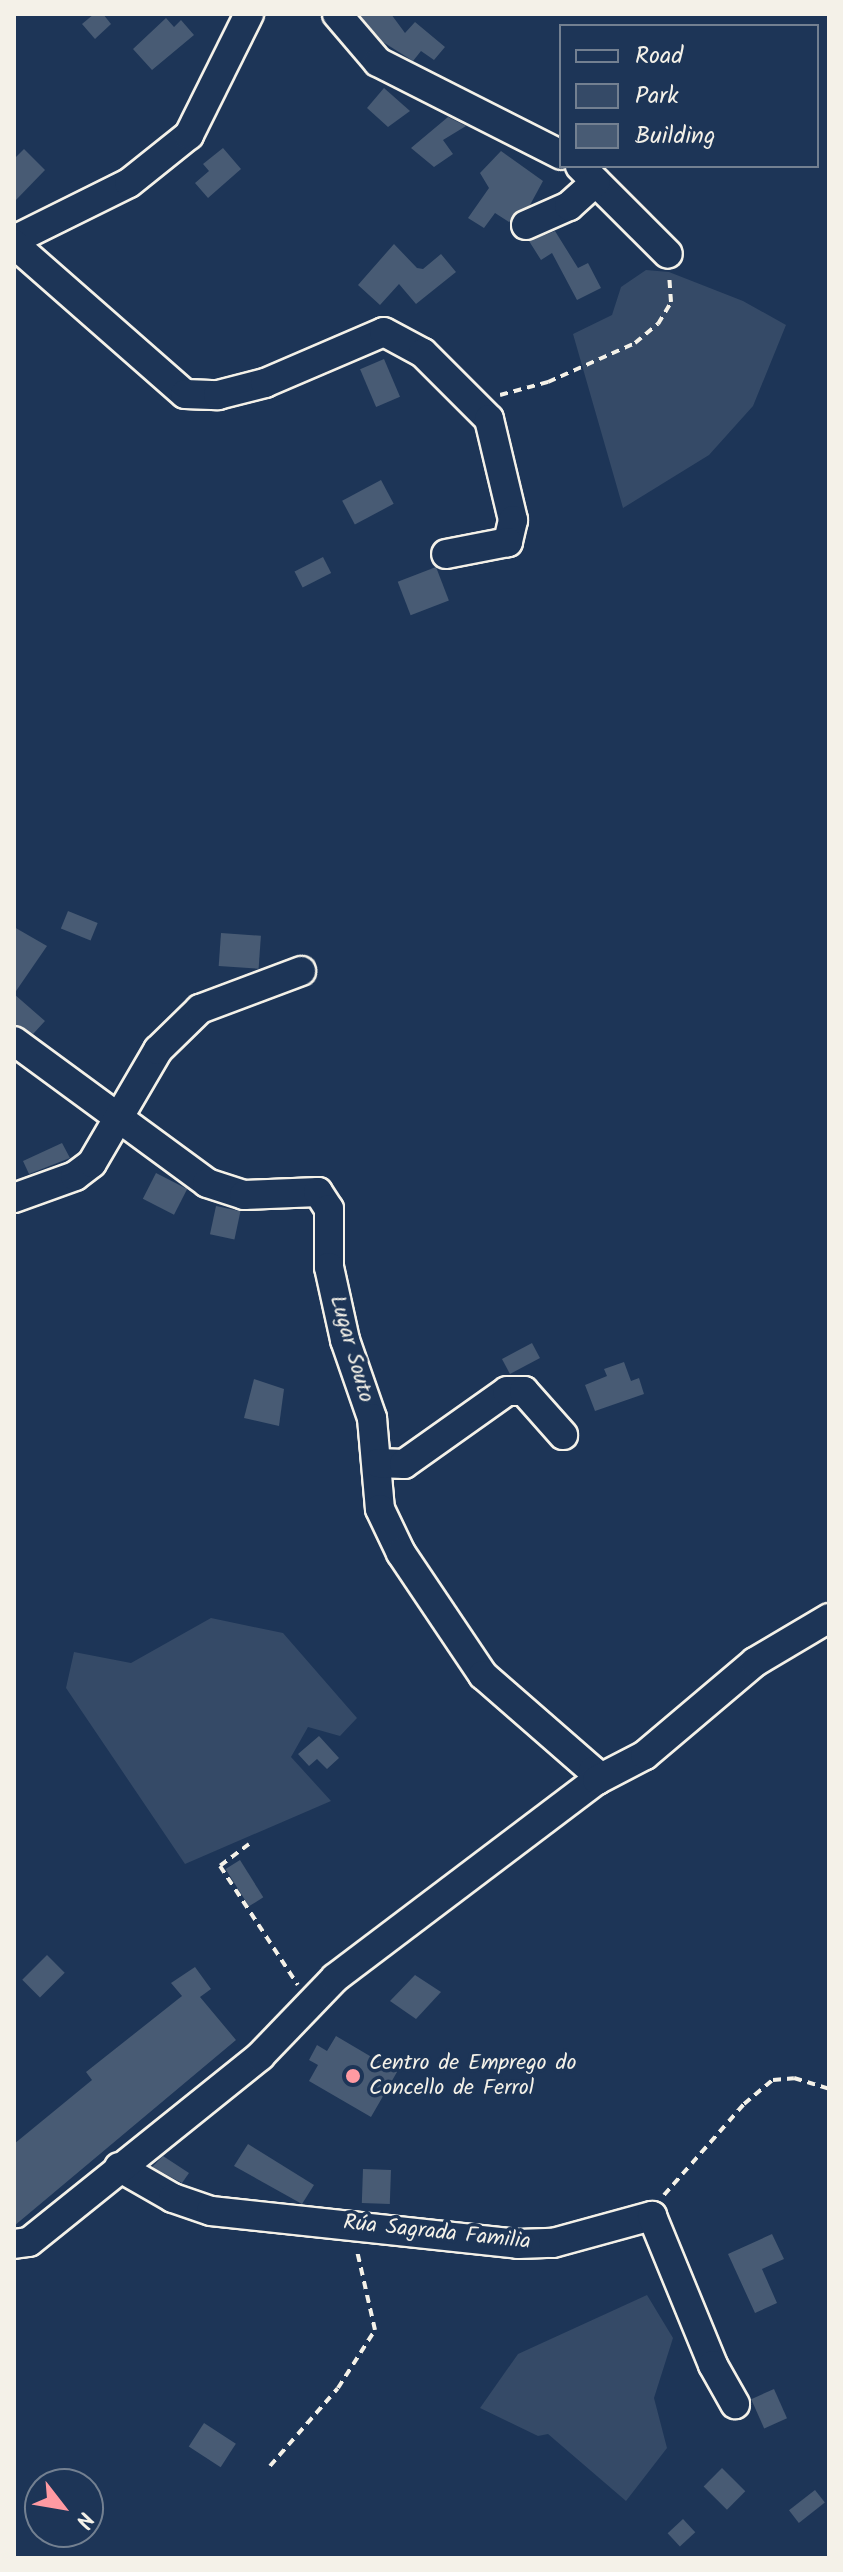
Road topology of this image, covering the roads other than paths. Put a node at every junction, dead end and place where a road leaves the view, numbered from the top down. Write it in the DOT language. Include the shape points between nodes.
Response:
graph roads {
  1 [pos="249,14"];
  2 [pos="337,14"];
  3 [pos="559,154"];
  4 [pos="588,174"];
  5 [pos="526,225"];
  6 [pos="14,242"];
  7 [pos="668,254"];
  8 [pos="446,554"];
  9 [pos="301,971"];
  10 [pos="14,1041"];
  11 [pos="118,1120"];
  12 [pos="14,1198"];
  13 [pos="563,1435"];
  14 [pos="378,1463"];
  15 [pos="829,1618"];
  16 [pos="597,1780"];
  17 [pos="119,2167"];
  18 [pos="14,2244"];
  19 [pos="735,2404"];
  1 -- 6 [label="street" via="189,135 129,183"];
  2 -- 3 [label="street" via="378,62"];
  4 -- 5 [label="street" via="569,206"];
  4 -- 7 [label="street"];
  6 -- 8 [label="street" via="185,394 218,395 265,383 384,332 423,353 489,419 513,520 508,542"];
  9 -- 11 [label="street" via="200,1009 158,1050"];
  10 -- 11 [label="street, Lugar Souto"];
  11 -- 12 [label="street" via="92,1163 75,1176"];
  11 -- 14 [label="street, Lugar Souto" via="207,1183 244,1195 318,1192 329,1209 329,1267 345,1340 372,1418"];
  13 -- 14 [label="street" via="524,1391 507,1391 404,1464"];
  14 -- 16 [label="street, Lugar Souto" via="380,1509 401,1553 483,1675"];
  15 -- 16 [label="street" via="755,1662 645,1755"];
  16 -- 17 [label="street" via="335,1978 260,2056"];
  17 -- 18 [label="street" via="29,2242"];
  17 -- 19 [label="street, Rúa Sagrada Familia" via="173,2198 211,2211 518,2244 553,2243 652,2216 713,2365"];
}
